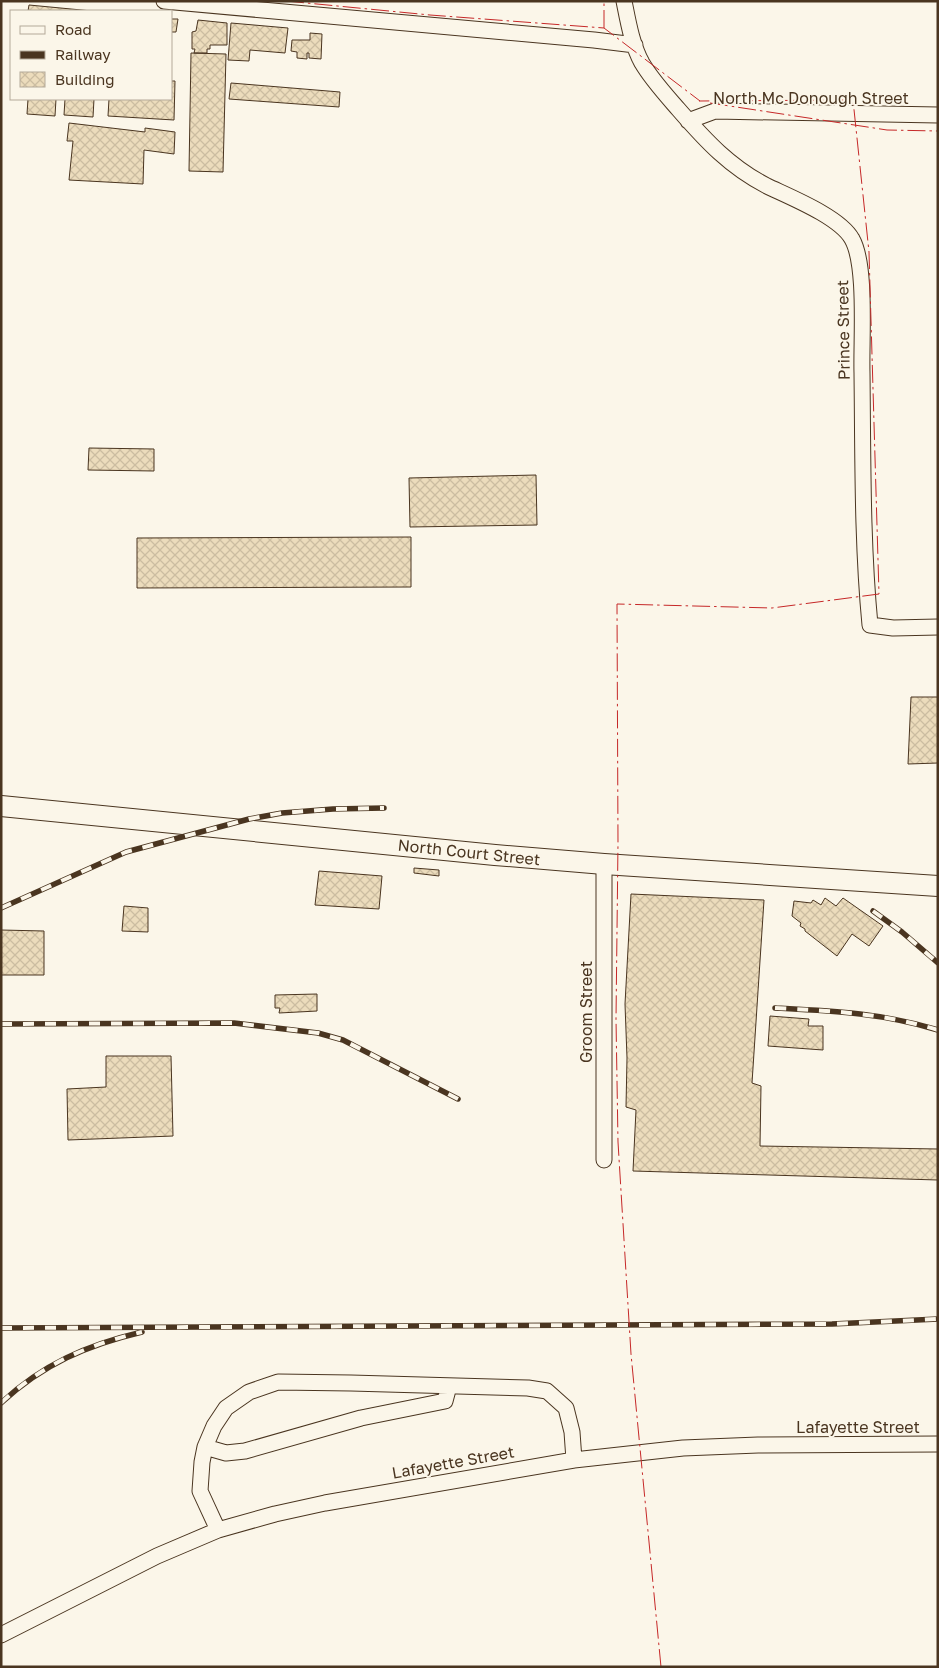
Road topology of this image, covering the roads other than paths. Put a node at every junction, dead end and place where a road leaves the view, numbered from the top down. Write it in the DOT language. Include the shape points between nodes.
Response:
graph roads {
  1 [pos="164,1"];
  2 [pos="624,1"];
  3 [pos="635,46"];
  4 [pos="938,116"];
  5 [pos="688,121"];
  6 [pos="938,627"];
  7 [pos="1,806"];
  8 [pos="604,864"];
  9 [pos="938,886"];
  10 [pos="604,1160"];
  11 [pos="449,1386"];
  12 [pos="938,1444"];
  13 [pos="205,1447"];
  14 [pos="574,1460"];
  15 [pos="218,1530"];
  16 [pos="1,1635"];
  1 -- 3 [label="street"];
  2 -- 3 [label="street"];
  3 -- 5 [label="street" via="641,62"];
  4 -- 5 [label="street, North Mc Donough Street" via="715,111"];
  5 -- 6 [label="street, Prince Street" via="731,164 836,221 856,247 861,281 862,454 870,625"];
  7 -- 8 [label="main road, North Court Street"];
  8 -- 9 [label="main road, North Court Street"];
  8 -- 10 [label="street, Groom Street"];
  11 -- 13 [label="street" via="444,1400 361,1418 245,1451 226,1453"];
  11 -- 13 [label="street" via="278,1382 249,1392 226,1408"];
  11 -- 14 [label="street" via="547,1391 566,1408"];
  12 -- 14 [label="street, Lafayette Street" via="683,1448"];
  13 -- 15 [label="street" via="200,1491"];
  14 -- 15 [label="street, Lafayette Street" via="325,1503"];
  15 -- 16 [label="street, Lafayette Street" via="157,1556"];
}
